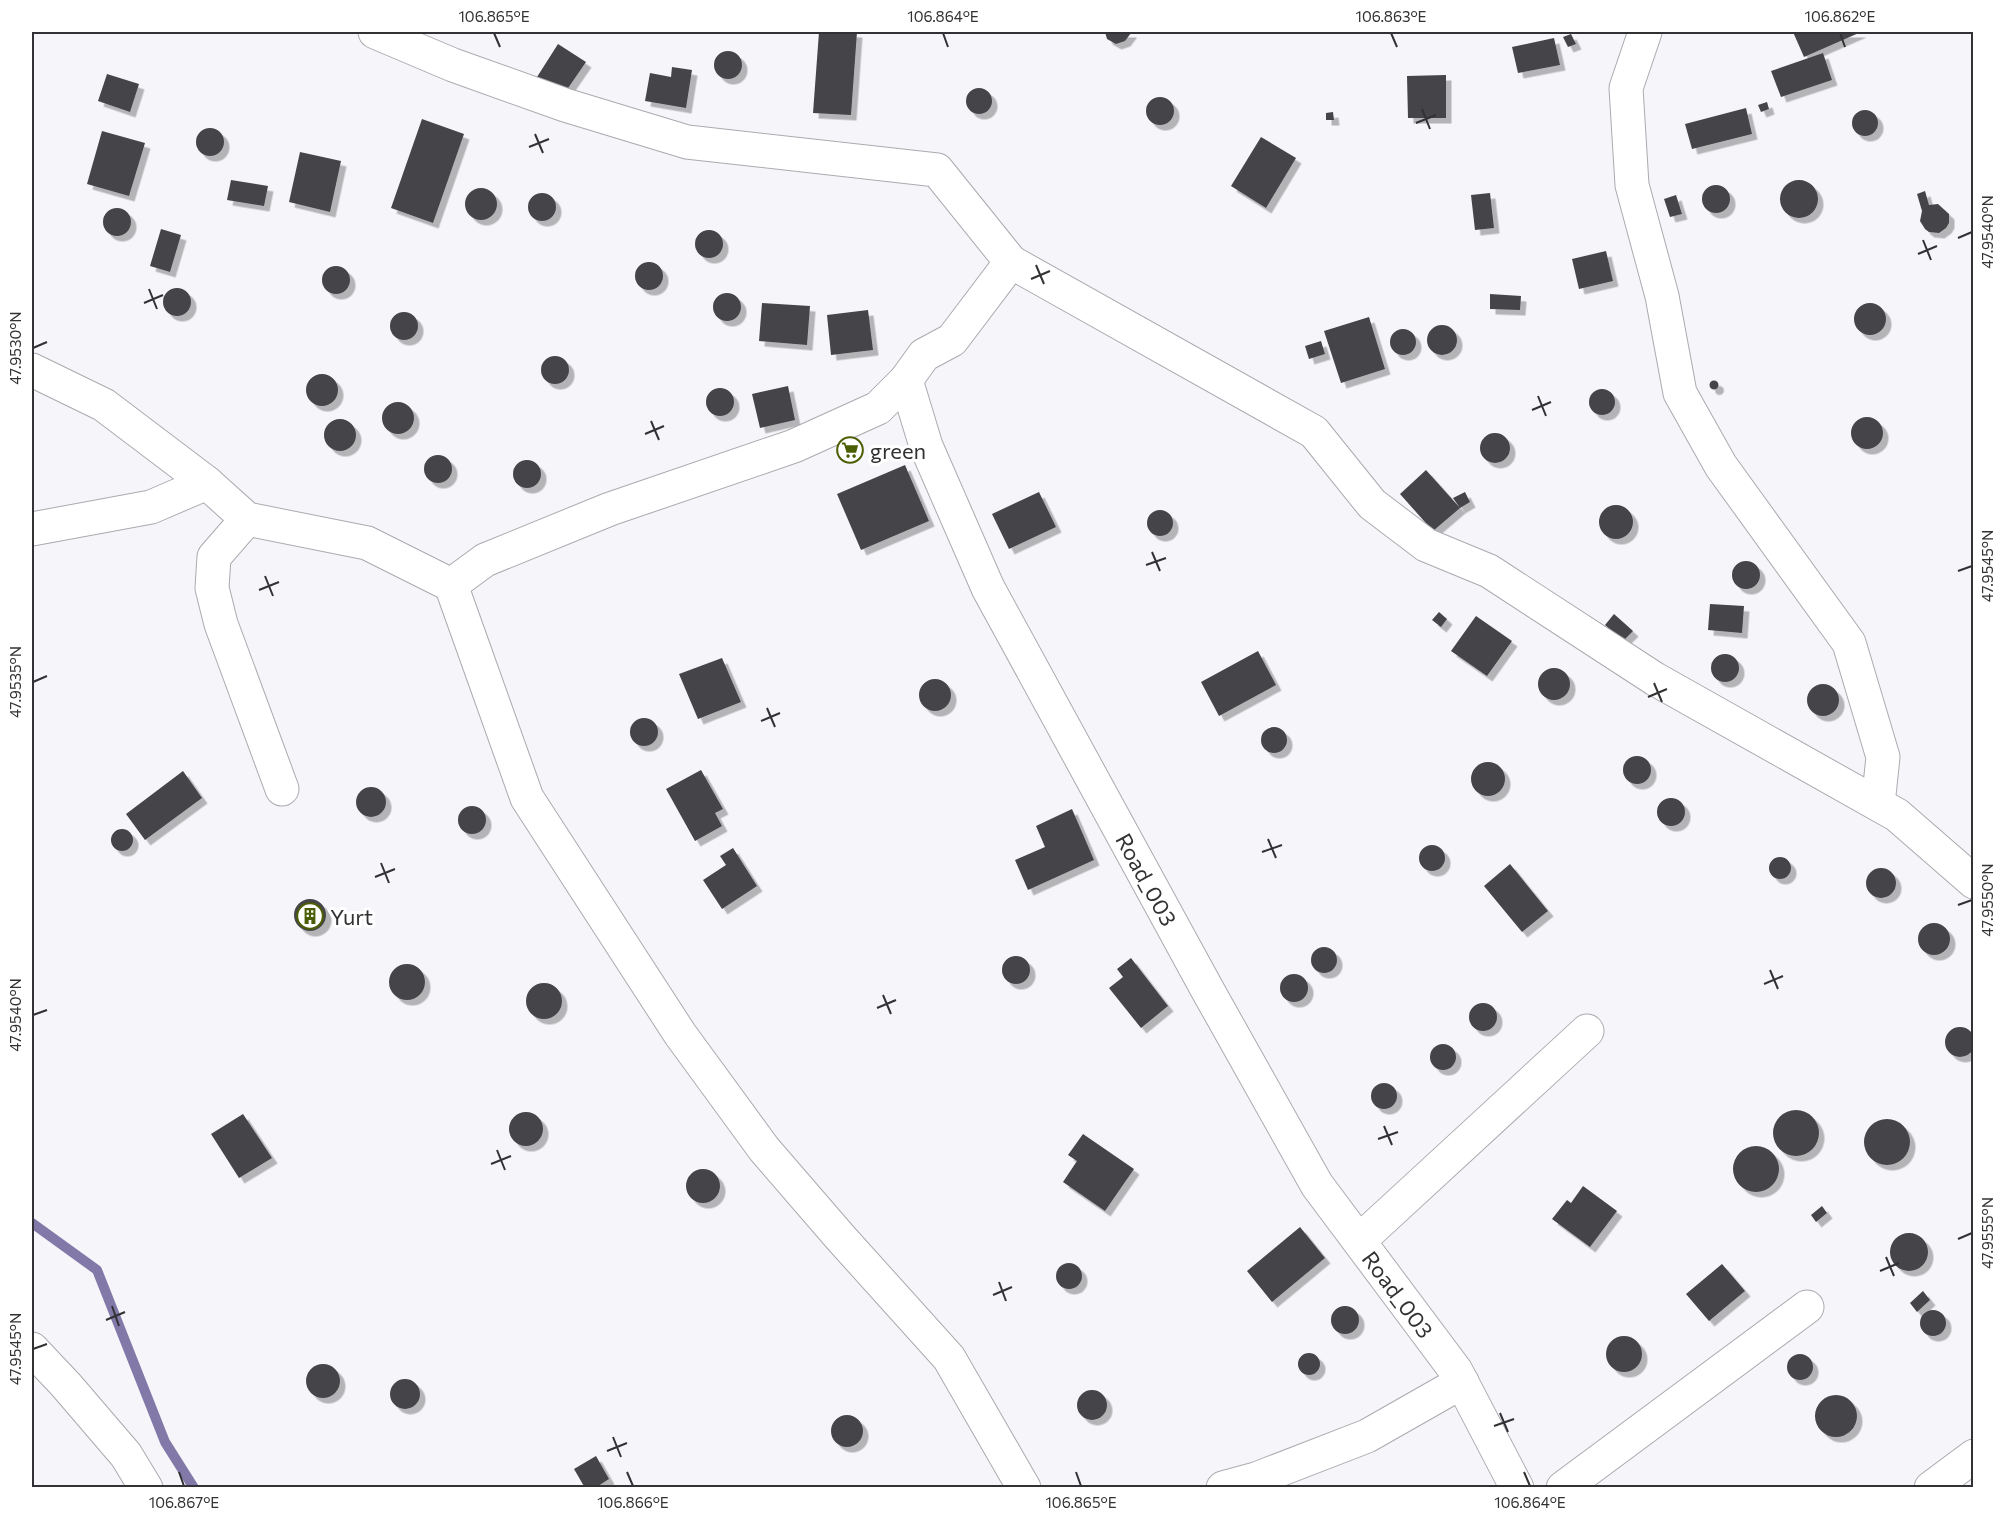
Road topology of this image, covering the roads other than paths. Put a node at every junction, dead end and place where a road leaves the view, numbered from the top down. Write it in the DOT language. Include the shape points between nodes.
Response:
graph roads {
  1 [pos="375,32"];
  2 [pos="1646,32"];
  3 [pos="1011,262"];
  4 [pos="32,370"];
  5 [pos="906,380"];
  6 [pos="207,483"];
  7 [pos="247,519"];
  8 [pos="32,530"];
  9 [pos="451,585"];
  10 [pos="282,789"];
  11 [pos="1878,804"];
  12 [pos="1974,882"];
  13 [pos="1587,1031"];
  14 [pos="1359,1242"];
  15 [pos="1807,1307"];
  16 [pos="32,1349"];
  17 [pos="1462,1382"];
  18 [pos="1974,1456"];
  19 [pos="146,1488"];
  20 [pos="1024,1488"];
  21 [pos="1223,1488"];
  22 [pos="1517,1488"];
  23 [pos="1563,1488"];
  24 [pos="1931,1488"];
  1 -- 3 [label="street" via="565,105 687,142 938,170"];
  2 -- 11 [label="street" via="1626,88 1632,185 1662,296 1680,393 1721,466 1849,643 1883,757"];
  3 -- 5 [label="street" via="952,340 924,355"];
  3 -- 11 [label="street" via="1314,432 1372,504 1426,544 1489,571 1655,679"];
  4 -- 6 [label="street" via="104,405"];
  5 -- 9 [label="street" via="868,413 794,446 610,509 485,560"];
  5 -- 14 [label="street, Road_003" via="926,446 988,588 1317,1185"];
  6 -- 7 [label="street"];
  6 -- 8 [label="street" via="151,507"];
  7 -- 9 [label="street" via="367,543"];
  7 -- 10 [label="street" via="214,557 212,588 220,624"];
  9 -- 20 [label="street" via="526,798 680,1034 764,1149 949,1358"];
  11 -- 12 [label="street" via="1897,815"];
  13 -- 14 [label="street"];
  14 -- 17 [label="street, Road_003"];
  15 -- 23 [label="street"];
  16 -- 19 [label="street" via="126,1455"];
  17 -- 21 [label="street" via="1367,1436 1257,1479"];
  17 -- 22 [label="street, Road_003"];
  18 -- 24 [label="street"];
}
